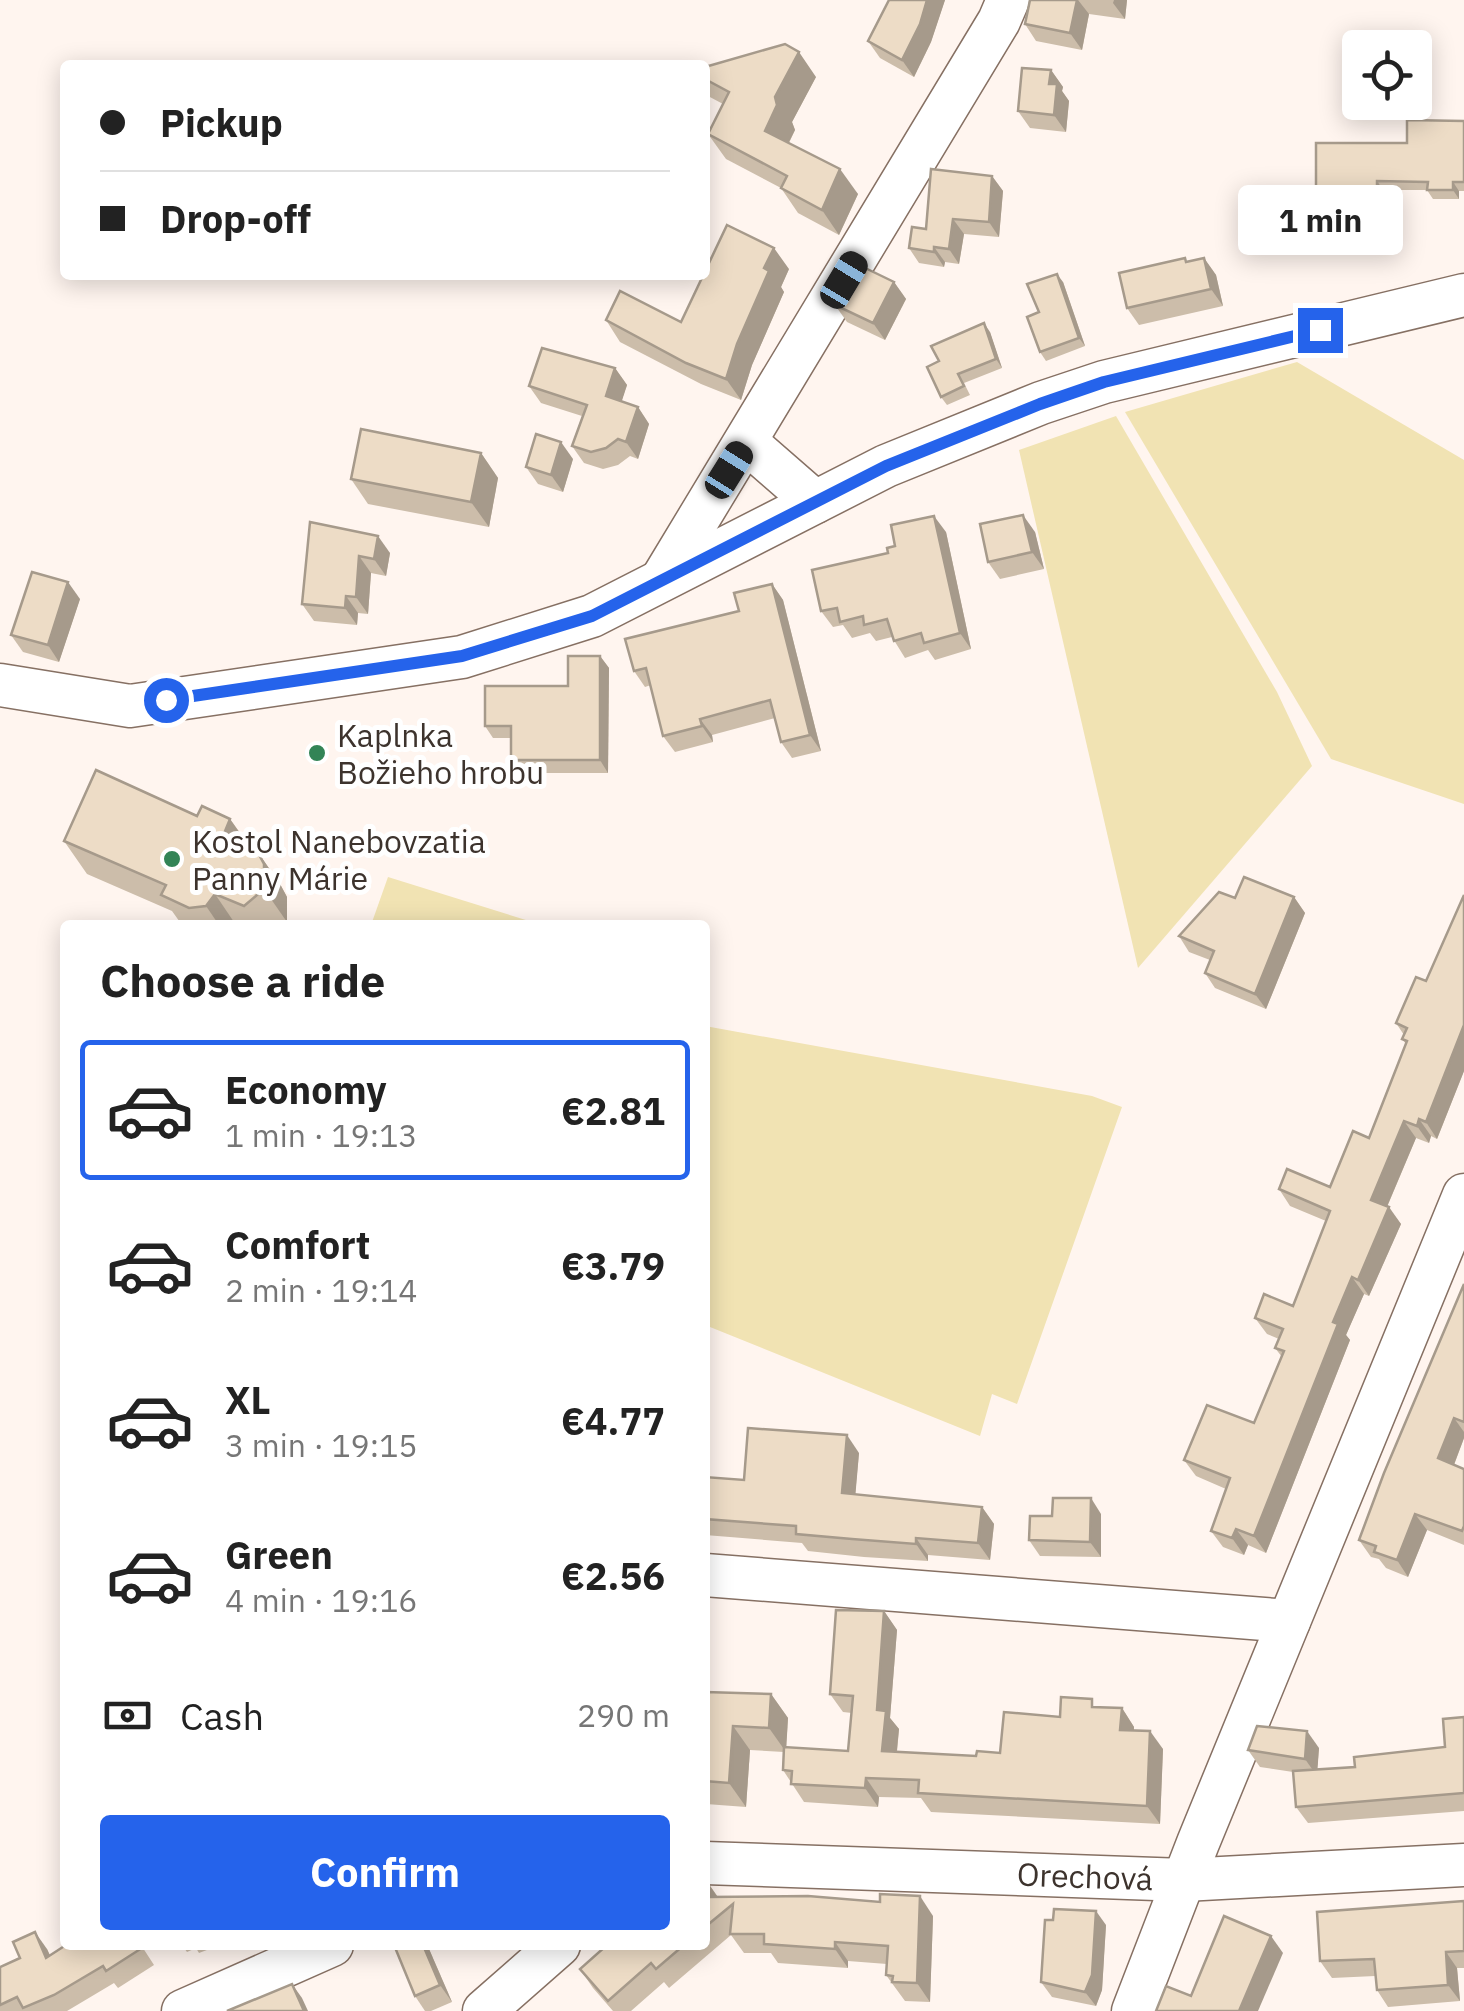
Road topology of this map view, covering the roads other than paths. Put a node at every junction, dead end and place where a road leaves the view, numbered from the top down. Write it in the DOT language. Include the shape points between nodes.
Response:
graph roads {
  1 [pos="1008,0"];
  2 [pos="1464,295"];
  3 [pos="746,442"];
  4 [pos="815,502"];
  5 [pos="661,580"];
  6 [pos="0,686"];
  7 [pos="1464,1196"];
  8 [pos="710,1575"];
  9 [pos="1289,1620"];
  10 [pos="710,1863"];
  11 [pos="1464,1865"];
  12 [pos="1184,1880"];
  13 [pos="321,1950"];
  14 [pos="553,1950"];
  15 [pos="183,2011"];
  16 [pos="484,2011"];
  17 [pos="1132,2011"];
  1 -- 3 [label="street"];
  2 -- 4 [label="street" via="1104,382 886,466"];
  3 -- 4 [label="street"];
  3 -- 5 [label="street"];
  4 -- 5 [label="street"];
  5 -- 6 [label="street" via="592,616 462,656 130,706"];
  7 -- 9 [label="street"];
  8 -- 9 [label="street"];
  9 -- 12 [label="street"];
  10 -- 12 [label="street, Orechová"];
  11 -- 12 [label="street, Orechová"];
  12 -- 17 [label="street"];
  13 -- 15 [label="street"];
  14 -- 16 [label="street"];
}
